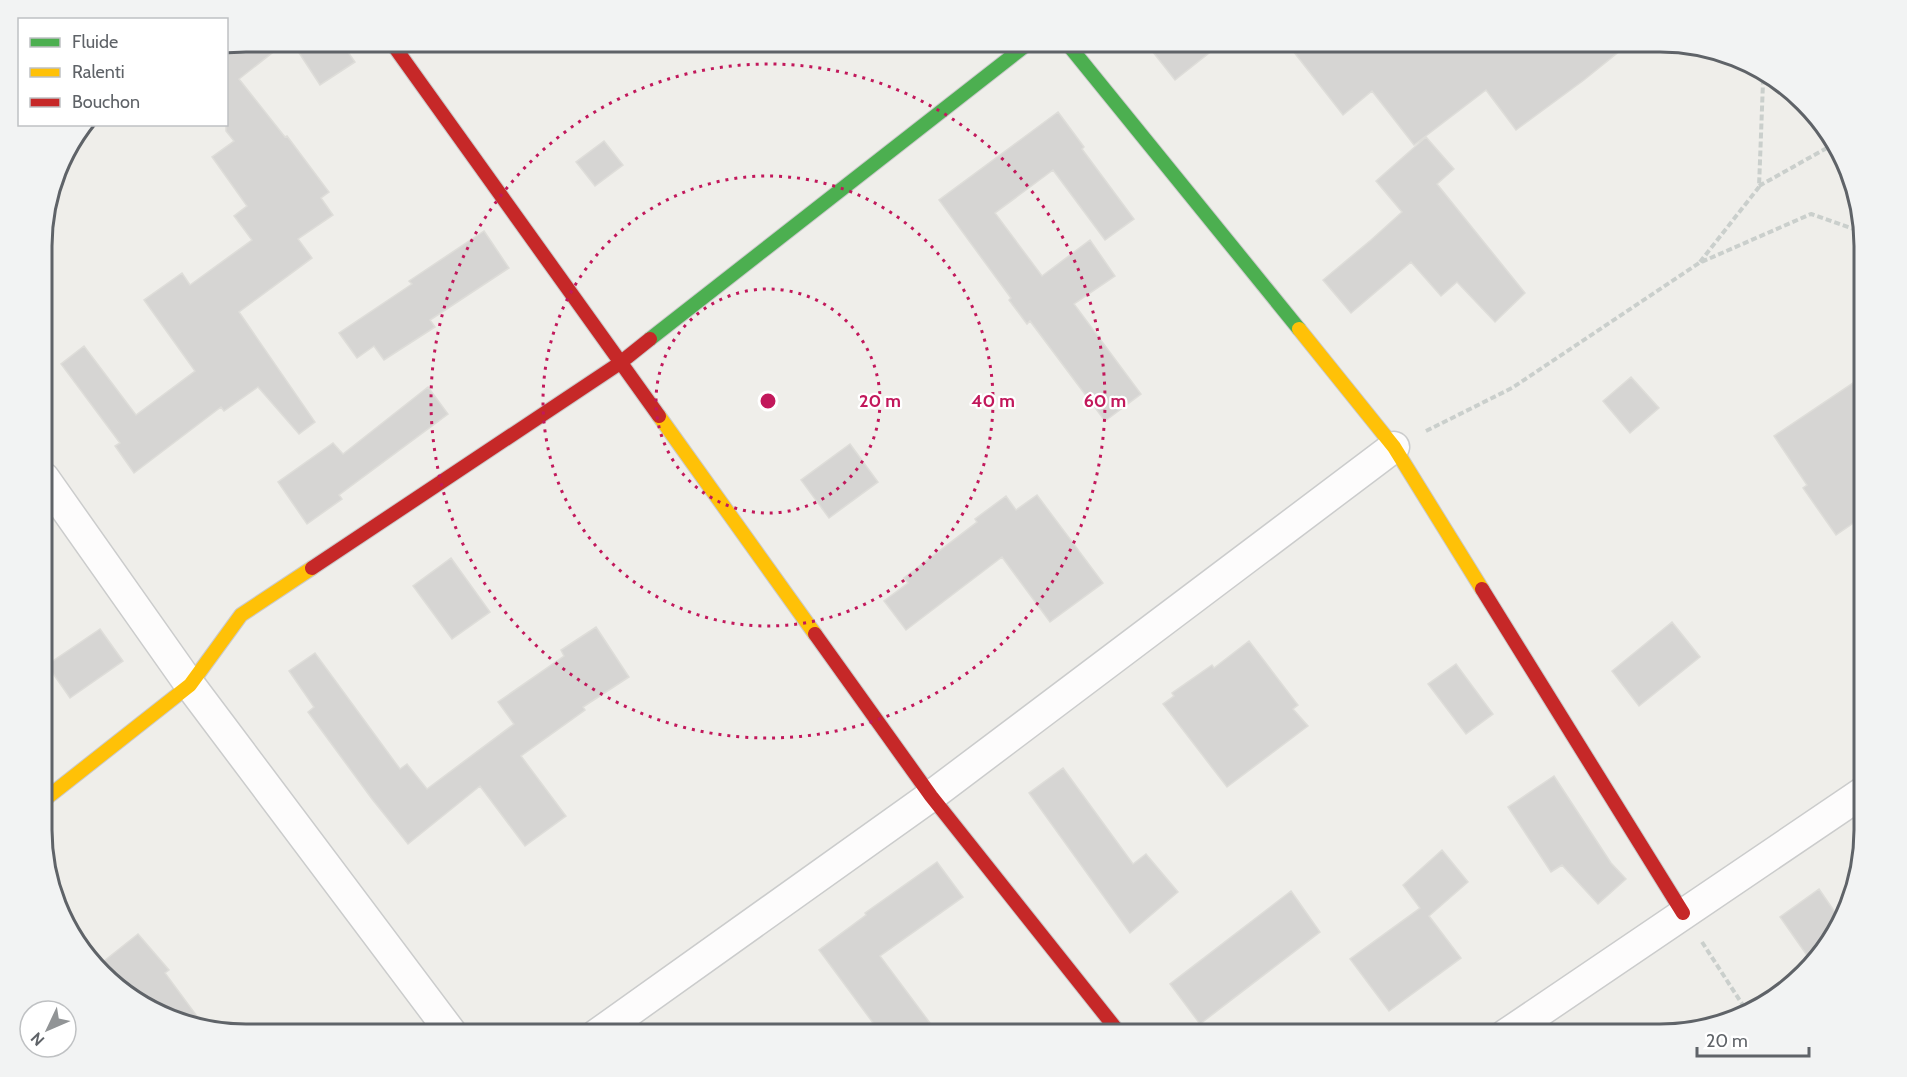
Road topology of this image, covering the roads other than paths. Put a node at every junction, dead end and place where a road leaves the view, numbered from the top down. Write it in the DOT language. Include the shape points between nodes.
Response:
graph roads {
  1 [pos="398,52"];
  2 [pos="1017,52"];
  3 [pos="1074,52"];
  4 [pos="620,363"];
  5 [pos="1394,447"];
  6 [pos="52,489"];
  7 [pos="190,685"];
  8 [pos="52,794"];
  9 [pos="931,796"];
  10 [pos="1854,798"];
  11 [pos="1683,913"];
  12 [pos="445,1024"];
  13 [pos="611,1024"];
  14 [pos="1112,1024"];
  15 [pos="1520,1024"];
  1 -- 4 [label="street"];
  2 -- 4 [label="street"];
  3 -- 5 [label="street"];
  4 -- 7 [label="street" via="241,615"];
  4 -- 9 [label="street"];
  5 -- 9 [label="street"];
  5 -- 11 [label="street"];
  6 -- 7 [label="street"];
  7 -- 8 [label="street"];
  7 -- 12 [label="street"];
  9 -- 13 [label="street"];
  9 -- 14 [label="street"];
  10 -- 11 [label="street"];
  11 -- 15 [label="street"];
}
